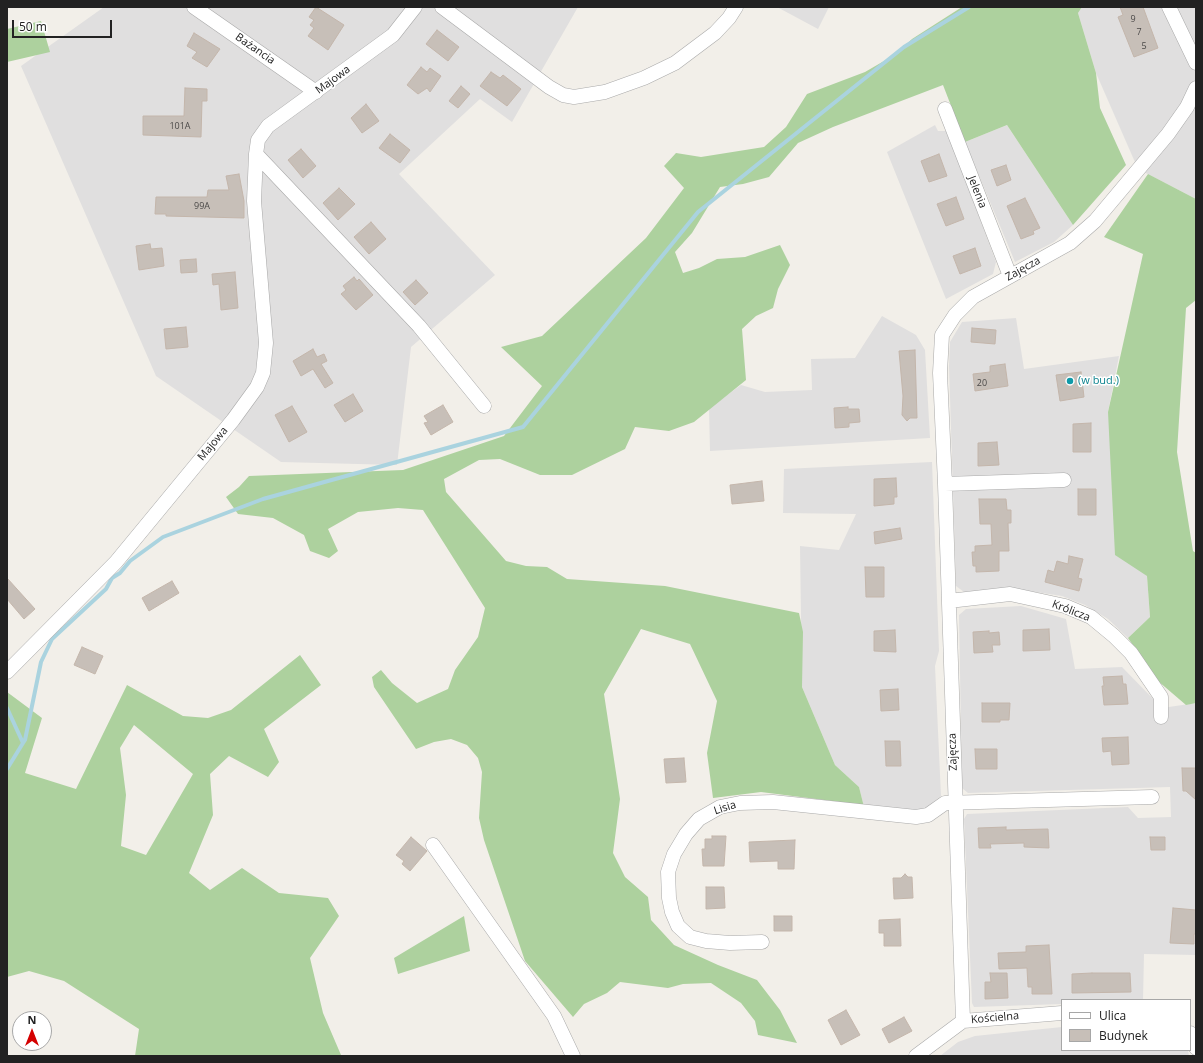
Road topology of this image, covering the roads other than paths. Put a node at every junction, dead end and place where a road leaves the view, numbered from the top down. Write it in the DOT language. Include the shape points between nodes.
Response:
graph roads {
  1 [pos="194,7"];
  2 [pos="415,7"];
  3 [pos="442,7"];
  4 [pos="736,7"];
  5 [pos="1169,7"];
  6 [pos="1196,63"];
  7 [pos="1196,88"];
  8 [pos="316,92"];
  9 [pos="945,109"];
  10 [pos="1191,110"];
  11 [pos="256,154"];
  12 [pos="1010,276"];
  13 [pos="484,406"];
  14 [pos="1064,480"];
  15 [pos="945,484"];
  16 [pos="949,601"];
  17 [pos="7,672"];
  18 [pos="1161,717"];
  19 [pos="1152,796"];
  20 [pos="954,802"];
  21 [pos="433,845"];
  22 [pos="762,942"];
  23 [pos="1061,1013"];
  24 [pos="963,1021"];
  25 [pos="1191,1036"];
  26 [pos="1196,1048"];
  27 [pos="573,1056"];
  28 [pos="916,1056"];
  1 -- 8 [label="street, Bażancia"];
  2 -- 8 [label="street, Majowa" via="393,35"];
  3 -- 4 [label="street" via="549,87 563,95 574,97 605,92 675,63 714,33"];
  5 -- 6 [label="street"];
  7 -- 10 [label="street, Zajęcza"];
  8 -- 11 [label="street, Majowa" via="268,126 258,140"];
  9 -- 12 [label="street, Jelenia"];
  10 -- 12 [label="street, Zajęcza" via="1095,221 1070,243"];
  11 -- 13 [label="street" via="419,326"];
  11 -- 17 [label="street, Majowa" via="254,201 266,342 262,374 257,387 233,420 116,562"];
  12 -- 15 [label="street, Zajęcza" via="973,297 962,307 942,335 940,365"];
  14 -- 15 [label="street"];
  15 -- 16 [label="street, Zajęcza"];
  16 -- 18 [label="street, Królicza" via="1010,594 1065,606 1091,617 1131,653 1161,696"];
  16 -- 20 [label="street, Zajęcza"];
  19 -- 20 [label="street"];
  20 -- 22 [label="street, Lisia" via="945,803 928,815 916,817 773,802 740,803 720,807 699,819 674,854 668,872 669,898 678,926 690,937 706,942"];
  20 -- 24 [label="street, Zajęcza"];
  21 -- 27 [label="street" via="554,1016"];
  23 -- 24 [label="street, Kościelna"];
  24 -- 28 [label="street, Kościelna"];
  25 -- 26 [label="street"];
}
